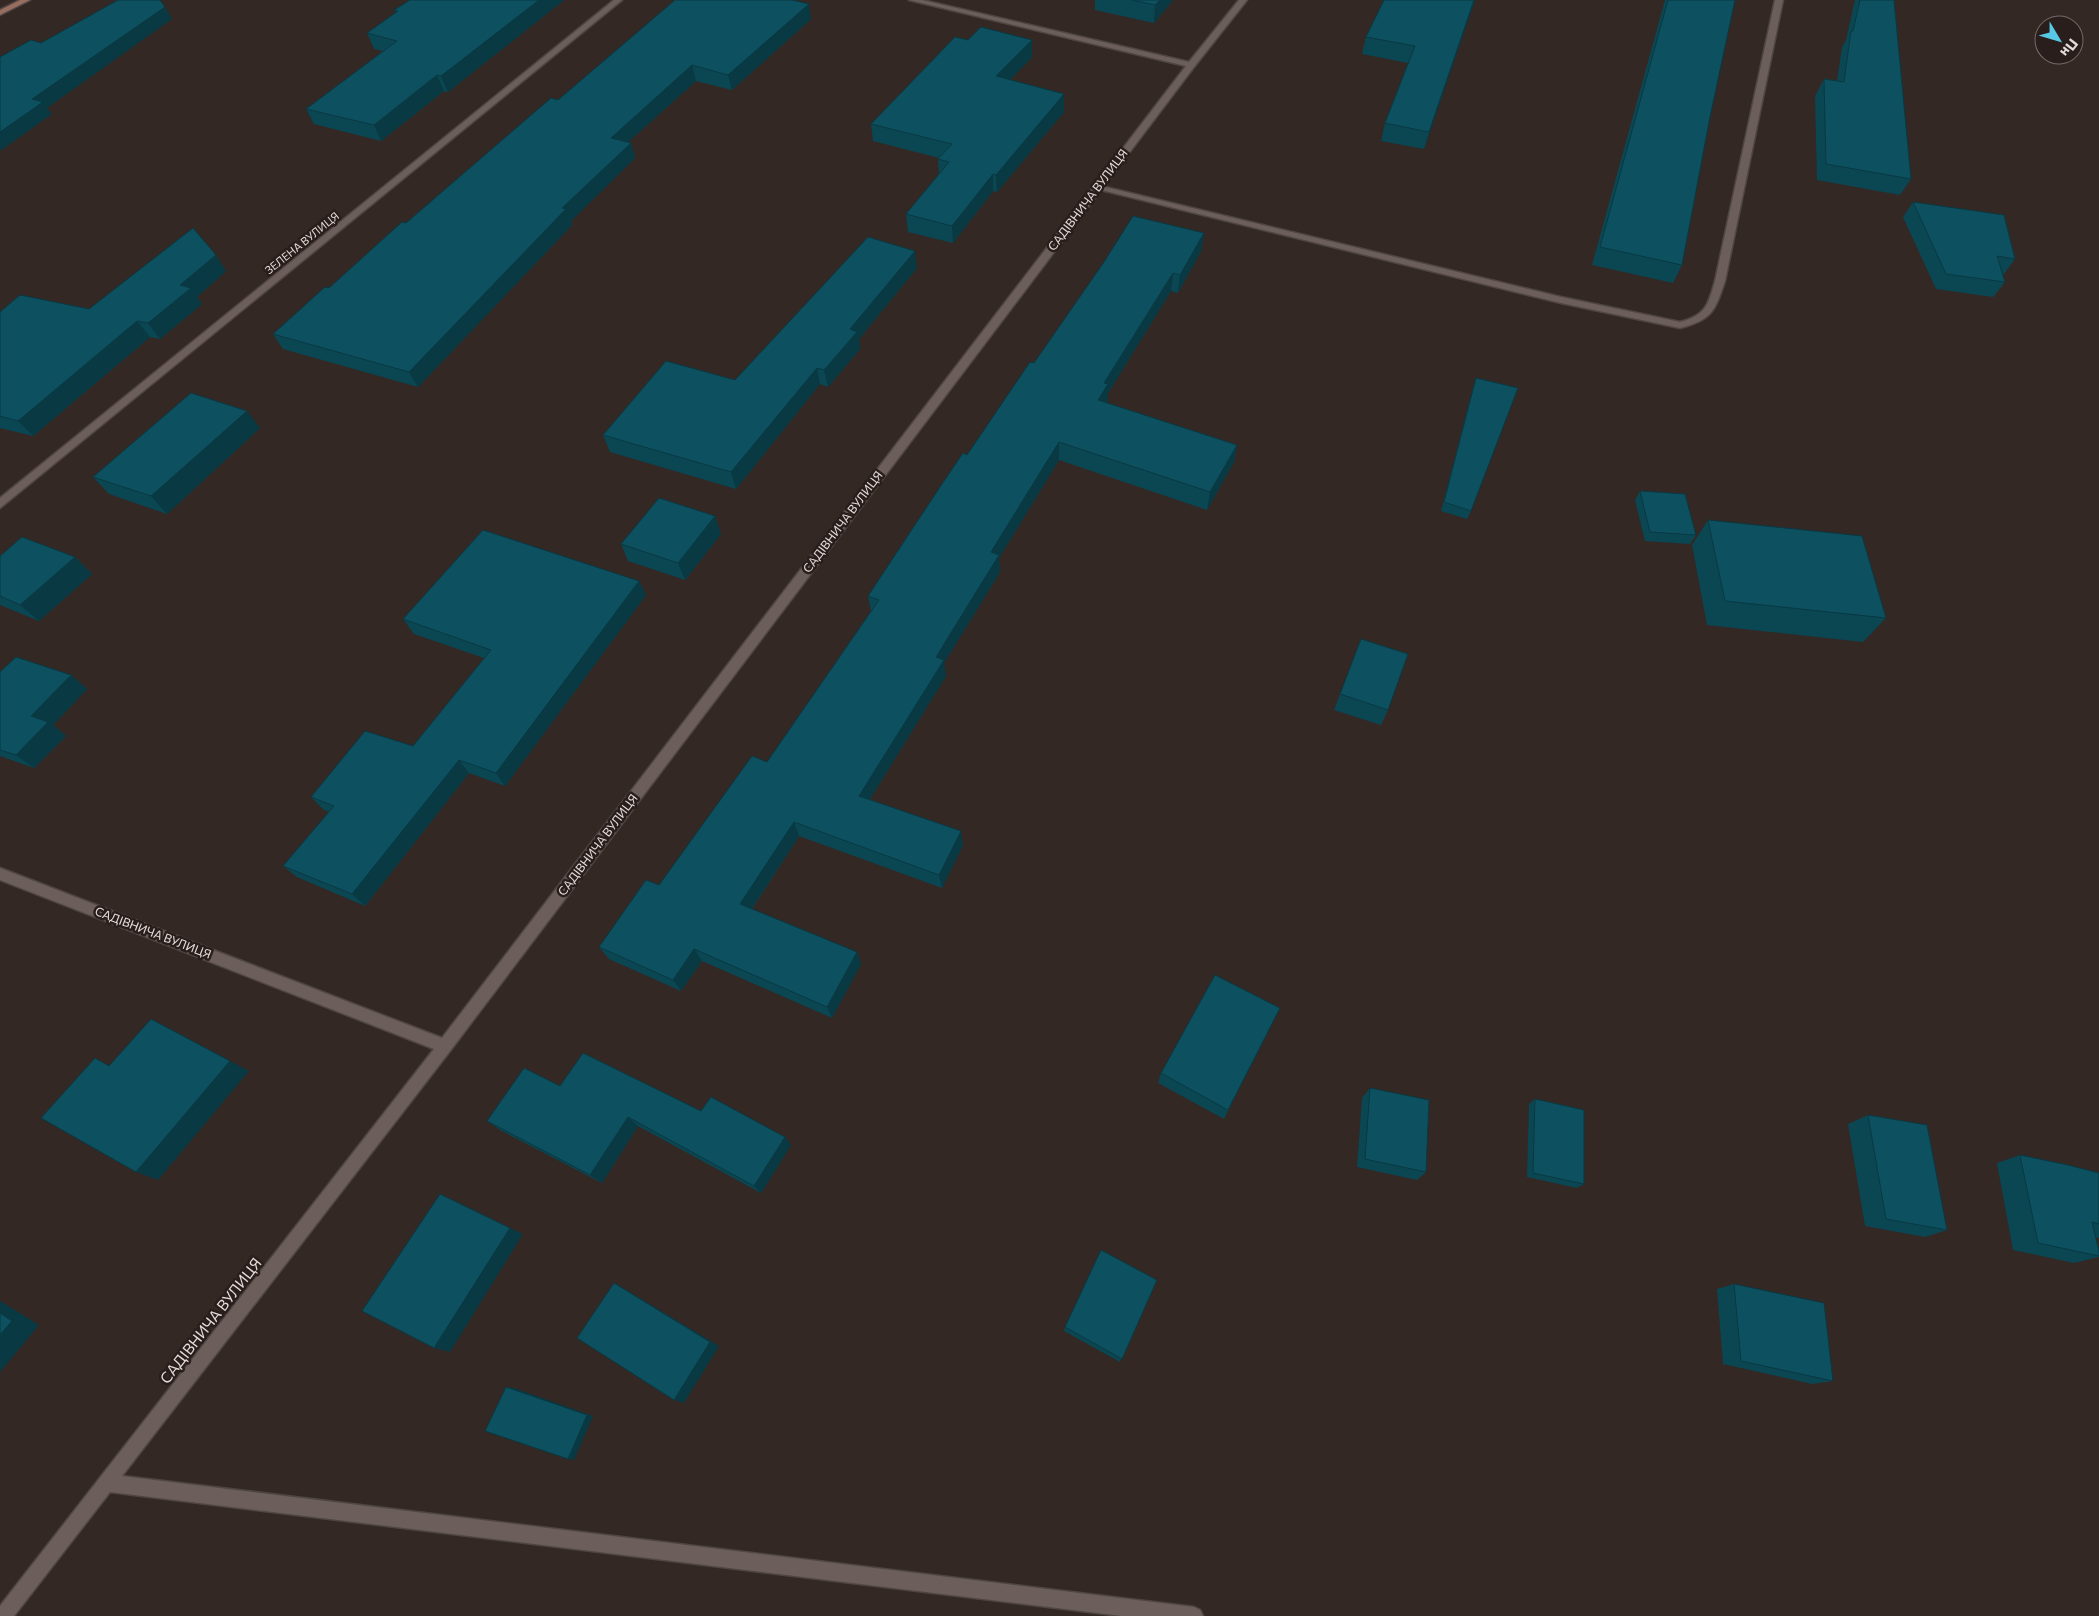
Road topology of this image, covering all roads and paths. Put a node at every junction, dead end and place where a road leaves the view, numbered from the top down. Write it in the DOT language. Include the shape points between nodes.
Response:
graph roads {
  1 [pos="26,0"];
  2 [pos="618,0"];
  3 [pos="913,0"];
  4 [pos="1243,0"];
  5 [pos="1779,0"];
  6 [pos="0,13"];
  7 [pos="1191,65"];
  8 [pos="1097,188"];
  9 [pos="0,504"];
  10 [pos="0,874"];
  11 [pos="445,1046"];
  12 [pos="106,1483"];
  13 [pos="3,1616"];
  14 [pos="1194,1616"];
  1 -- 6 [label="main road"];
  2 -- 9 [label="street, ЗЕЛЕНА ВУЛИЦЯ"];
  3 -- 7 [label="street"];
  4 -- 7 [label="street, САДІВНИЧА ВУЛИЦЯ"];
  5 -- 8 [label="street" via="1720,281 1710,310 1699,321 1680,324 1561,300"];
  7 -- 8 [label="street, САДІВНИЧА ВУЛИЦЯ"];
  8 -- 11 [label="street, САДІВНИЧА ВУЛИЦЯ"];
  10 -- 11 [label="street, САДІВНИЧА ВУЛИЦЯ"];
  11 -- 12 [label="street, САДІВНИЧА ВУЛИЦЯ"];
  12 -- 13 [label="street, САДІВНИЧА ВУЛИЦЯ"];
  12 -- 14 [label="street"];
}
